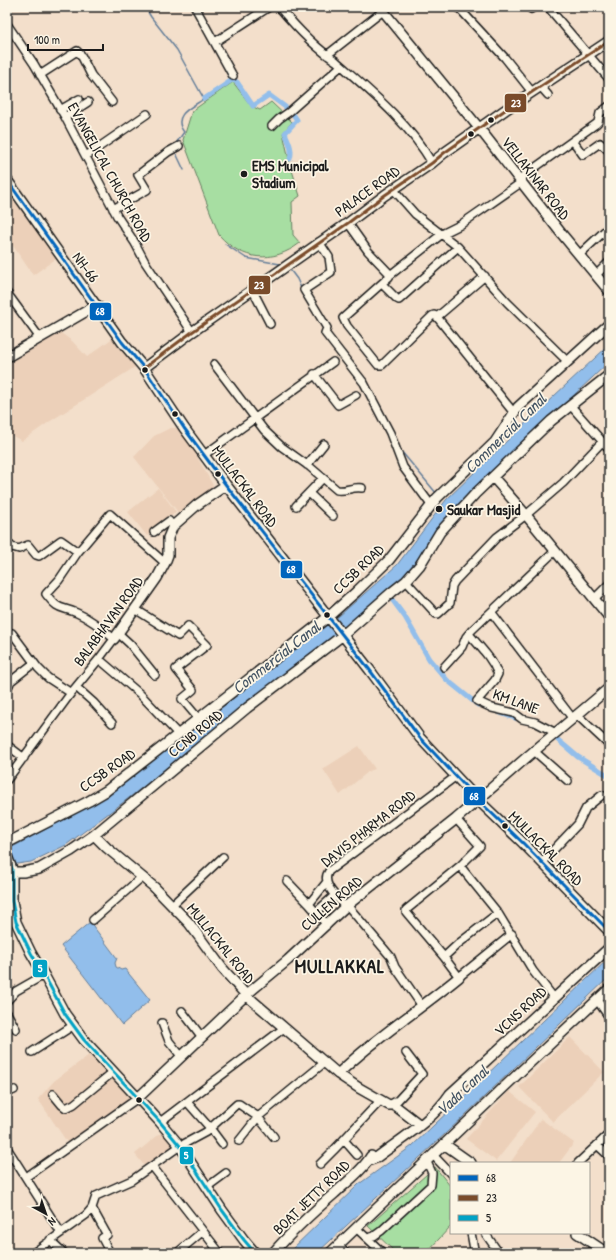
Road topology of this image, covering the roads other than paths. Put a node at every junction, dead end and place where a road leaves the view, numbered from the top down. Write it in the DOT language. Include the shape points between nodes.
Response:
graph roads {
  1 [pos="196,7"];
  2 [pos="268,7"];
  3 [pos="279,7"];
  4 [pos="458,7"];
  5 [pos="529,7"];
  6 [pos="534,7"];
  7 [pos="548,7"];
  8 [pos="382,9"];
  9 [pos="7,24"];
  10 [pos="609,41"];
  11 [pos="215,42"];
  12 [pos="588,54"];
  13 [pos="327,55"];
  14 [pos="341,66"];
  15 [pos="40,76"];
  16 [pos="233,76"];
  17 [pos="609,79"];
  18 [pos="540,87"];
  19 [pos="532,92"];
  20 [pos="548,95"];
  21 [pos="79,99"];
  22 [pos="88,102"];
  23 [pos="112,102"];
  24 [pos="609,106"];
  25 [pos="60,110"];
  26 [pos="147,114"];
  27 [pos="65,117"];
  28 [pos="272,126"];
  29 [pos="479,128"];
  30 [pos="573,141"];
  31 [pos="179,146"];
  32 [pos="609,151"];
  33 [pos="86,156"];
  34 [pos="432,163"];
  35 [pos="7,180"];
  36 [pos="521,181"];
  37 [pos="393,189"];
  38 [pos="113,209"];
  39 [pos="348,223"];
  40 [pos="609,227"];
  41 [pos="442,234"];
  42 [pos="319,242"];
  43 [pos="458,247"];
  44 [pos="579,255"];
  45 [pos="609,262"];
  46 [pos="389,276"];
  47 [pos="485,276"];
  48 [pos="596,276"];
  49 [pos="382,284"];
  50 [pos="252,289"];
  51 [pos="609,291"];
  52 [pos="7,293"];
  53 [pos="97,305"];
  54 [pos="437,317"];
  55 [pos="270,324"];
  56 [pos="609,324"];
  57 [pos="192,332"];
  58 [pos="40,338"];
  59 [pos="7,357"];
  60 [pos="567,361"];
  61 [pos="333,362"];
  62 [pos="214,364"];
  63 [pos="144,368"];
  64 [pos="314,374"];
  65 [pos="609,375"];
  66 [pos="356,395"];
  67 [pos="571,406"];
  68 [pos="514,413"];
  69 [pos="255,418"];
  70 [pos="602,442"];
  71 [pos="324,444"];
  72 [pos="609,449"];
  73 [pos="204,455"];
  74 [pos="307,465"];
  75 [pos="493,477"];
  76 [pos="323,478"];
  77 [pos="226,485"];
  78 [pos="362,488"];
  79 [pos="309,493"];
  80 [pos="436,499"];
  81 [pos="296,506"];
  82 [pos="526,515"];
  83 [pos="333,516"];
  84 [pos="173,526"];
  85 [pos="154,532"];
  86 [pos="9,546"];
  87 [pos="555,550"];
  88 [pos="78,552"];
  89 [pos="165,563"];
  90 [pos="406,581"];
  91 [pos="609,584"];
  92 [pos="594,599"];
  93 [pos="135,609"];
  94 [pos="492,613"];
  95 [pos="609,617"];
  96 [pos="329,618"];
  97 [pos="469,634"];
  98 [pos="7,635"];
  99 [pos="342,635"];
  100 [pos="116,636"];
  101 [pos="99,659"];
  102 [pos="34,663"];
  103 [pos="444,667"];
  104 [pos="155,675"];
  105 [pos="76,687"];
  106 [pos="609,688"];
  107 [pos="7,689"];
  108 [pos="71,693"];
  109 [pos="575,717"];
  110 [pos="198,718"];
  111 [pos="112,723"];
  112 [pos="178,734"];
  113 [pos="553,735"];
  114 [pos="7,745"];
  115 [pos="609,745"];
  116 [pos="534,751"];
  117 [pos="24,758"];
  118 [pos="455,776"];
  119 [pos="7,780"];
  120 [pos="568,781"];
  121 [pos="602,795"];
  122 [pos="478,800"];
  123 [pos="456,819"];
  124 [pos="94,836"];
  125 [pos="7,843"];
  126 [pos="7,856"];
  127 [pos="223,857"];
  128 [pos="542,862"];
  129 [pos="460,866"];
  130 [pos="11,871"];
  131 [pos="142,877"];
  132 [pos="287,881"];
  133 [pos="326,883"];
  134 [pos="335,894"];
  135 [pos="309,904"];
  136 [pos="172,905"];
  137 [pos="346,906"];
  138 [pos="316,912"];
  139 [pos="498,913"];
  140 [pos="93,920"];
  141 [pos="327,924"];
  142 [pos="609,931"];
  143 [pos="512,934"];
  144 [pos="609,948"];
  145 [pos="444,957"];
  146 [pos="44,975"];
  147 [pos="459,977"];
  148 [pos="609,989"];
  149 [pos="246,995"];
  150 [pos="554,998"];
  151 [pos="597,1000"];
  152 [pos="7,1001"];
  153 [pos="422,1006"];
  154 [pos="182,1011"];
  155 [pos="7,1012"];
  156 [pos="609,1017"];
  157 [pos="162,1023"];
  158 [pos="74,1025"];
  159 [pos="284,1028"];
  160 [pos="16,1029"];
  161 [pos="201,1036"];
  162 [pos="32,1052"];
  163 [pos="406,1053"];
  164 [pos="181,1056"];
  165 [pos="324,1062"];
  166 [pos="113,1072"];
  167 [pos="338,1074"];
  168 [pos="14,1090"];
  169 [pos="7,1093"];
  170 [pos="53,1094"];
  171 [pos="138,1098"];
  172 [pos="187,1102"];
  173 [pos="385,1103"];
  174 [pos="258,1118"];
  175 [pos="160,1122"];
  176 [pos="416,1125"];
  177 [pos="210,1128"];
  178 [pos="609,1134"];
  179 [pos="274,1137"];
  180 [pos="344,1140"];
  181 [pos="240,1141"];
  182 [pos="222,1144"];
  183 [pos="444,1144"];
  184 [pos="596,1145"];
  185 [pos="180,1146"];
  186 [pos="7,1148"];
  187 [pos="357,1155"];
  188 [pos="609,1156"];
  189 [pos="430,1159"];
  190 [pos="470,1162"];
  191 [pos="579,1162"];
  192 [pos="320,1164"];
  193 [pos="152,1166"];
  194 [pos="226,1173"];
  195 [pos="450,1173"];
  196 [pos="26,1177"];
  197 [pos="207,1187"];
  198 [pos="92,1208"];
  199 [pos="356,1228"];
  200 [pos="203,1231"];
  201 [pos="61,1233"];
  202 [pos="471,1234"];
  203 [pos="486,1234"];
  204 [pos="578,1234"];
  205 [pos="367,1238"];
  206 [pos="50,1240"];
  207 [pos="338,1245"];
  208 [pos="33,1253"];
  209 [pos="64,1253"];
  210 [pos="110,1253"];
  211 [pos="177,1253"];
  212 [pos="220,1253"];
  213 [pos="255,1253"];
  214 [pos="273,1253"];
  215 [pos="330,1253"];
  216 [pos="346,1253"];
  217 [pos="383,1253"];
  218 [pos="476,1253"];
  219 [pos="499,1253"];
  220 [pos="607,1253"];
  1 -- 11 [label="street"];
  2 -- 11 [label="street"];
  3 -- 13 [label="street"];
  4 -- 19 [label="street"];
  5 -- 6 [label="street"];
  7 -- 12 [label="street"];
  8 -- 13 [label="street"];
  8 -- 29 [label="main road, VELLAKINAR ROAD"];
  9 -- 15 [label="street, EVANGELICAL CHURCH ROAD"];
  10 -- 12 [label="main road, PALACE ROAD"];
  11 -- 16 [label="street"];
  12 -- 17 [label="street"];
  12 -- 18 [label="main road, PALACE ROAD"];
  13 -- 14 [label="street"];
  14 -- 28 [label="street" via="289,112 278,118"];
  14 -- 34 [label="street" via="401,121"];
  15 -- 23 [label="street" via="77,51 91,75"];
  15 -- 25 [label="street, EVANGELICAL CHURCH ROAD"];
  18 -- 19 [label="main road, PALACE ROAD"];
  18 -- 20 [label="street"];
  19 -- 29 [label="main road, PALACE ROAD"];
  21 -- 25 [label="street"];
  22 -- 27 [label="street"];
  24 -- 30 [label="street" via="600,113 598,122"];
  25 -- 27 [label="street, EVANGELICAL CHURCH ROAD"];
  26 -- 33 [label="street"];
  27 -- 33 [label="street, EVANGELICAL CHURCH ROAD"];
  29 -- 34 [label="main road, PALACE ROAD"];
  29 -- 36 [label="main road, VELLAKINAR ROAD"];
  30 -- 32 [label="street" via="583,154 600,143"];
  30 -- 36 [label="street"];
  31 -- 38 [label="street" via="138,175 147,190"];
  33 -- 38 [label="street, EVANGELICAL CHURCH ROAD"];
  34 -- 37 [label="main road, PALACE ROAD"];
  35 -- 53 [label="main road, NH-66"];
  36 -- 41 [label="street" via="460,225"];
  36 -- 44 [label="main road, VELLAKINAR ROAD"];
  37 -- 39 [label="main road, PALACE ROAD"];
  37 -- 41 [label="street" via="415,214"];
  38 -- 57 [label="street, EVANGELICAL CHURCH ROAD"];
  39 -- 42 [label="main road, PALACE ROAD"];
  39 -- 46 [label="street"];
  40 -- 44 [label="street"];
  41 -- 43 [label="street"];
  41 -- 46 [label="street"];
  42 -- 50 [label="main road, PALACE ROAD"];
  42 -- 80 [label="street" via="329,257 331,272 304,290 326,331 364,382 390,433 403,468"];
  43 -- 47 [label="street"];
  43 -- 49 [label="street" via="399,300"];
  44 -- 48 [label="main road, VELLAKINAR ROAD"];
  45 -- 48 [label="street"];
  46 -- 49 [label="street"];
  47 -- 54 [label="street"];
  47 -- 60 [label="street"];
  48 -- 51 [label="main road, VELLAKINAR ROAD"];
  49 -- 54 [label="street" via="343,318 378,365 382,365 432,316"];
  50 -- 55 [label="street"];
  50 -- 57 [label="main road, PALACE ROAD"];
  52 -- 58 [label="street"];
  53 -- 58 [label="main road"];
  53 -- 63 [label="main road, NH-66" via="122,342"];
  54 -- 68 [label="street"];
  56 -- 60 [label="main road, CCSB ROAD"];
  57 -- 63 [label="main road, PALACE ROAD"];
  58 -- 59 [label="main road"];
  60 -- 68 [label="main road, CCSB ROAD"];
  61 -- 64 [label="street"];
  62 -- 69 [label="street"];
  63 -- 73 [label="main road, MULLACKAL ROAD"];
  64 -- 66 [label="street" via="338,405"];
  64 -- 69 [label="street"];
  65 -- 67 [label="main road, CCNB ROAD"];
  67 -- 70 [label="street"];
  67 -- 75 [label="main road, CCNB ROAD" via="551,421"];
  68 -- 80 [label="main road, CCSB ROAD" via="495,442"];
  69 -- 73 [label="street"];
  69 -- 74 [label="street" via="282,447"];
  70 -- 72 [label="street"];
  70 -- 82 [label="street" via="563,483"];
  71 -- 74 [label="street"];
  73 -- 77 [label="main road, MULLACKAL ROAD"];
  74 -- 76 [label="street"];
  75 -- 82 [label="main road"];
  75 -- 90 [label="main road, CCNB ROAD" via="453,516"];
  76 -- 78 [label="street" via="339,491 356,486"];
  76 -- 79 [label="street"];
  77 -- 84 [label="main road"];
  77 -- 96 [label="main road, MULLACKAL ROAD"];
  79 -- 81 [label="street"];
  79 -- 83 [label="street"];
  80 -- 96 [label="main road, CCSB ROAD" via="389,560"];
  82 -- 87 [label="main road"];
  82 -- 90 [label="street" via="497,537 455,581 450,604 438,614"];
  84 -- 85 [label="street" via="169,521"];
  84 -- 89 [label="main road, BALABHAVAN ROAD" via="168,538"];
  86 -- 88 [label="street" via="19,549 28,545 39,556 62,540"];
  87 -- 92 [label="main road"];
  87 -- 94 [label="street"];
  88 -- 89 [label="street" via="110,514"];
  88 -- 100 [label="street" via="46,594 56,606 77,613"];
  89 -- 93 [label="main road, BALABHAVAN ROAD"];
  90 -- 99 [label="main road, CCNB ROAD"];
  91 -- 92 [label="street"];
  92 -- 95 [label="main road"];
  93 -- 100 [label="main road, BALABHAVAN ROAD"];
  93 -- 110 [label="street" via="178,636 188,626 207,645 176,669 193,690 182,699"];
  94 -- 97 [label="street"];
  94 -- 109 [label="street"];
  96 -- 99 [label="main road, MULLACKAL ROAD"];
  96 -- 110 [label="main road, CCSB ROAD"];
  97 -- 103 [label="street" via="462,647"];
  97 -- 113 [label="street, KM LANE" via="491,660 498,674 477,701 535,722"];
  98 -- 102 [label="street" via="10,632 13,634"];
  99 -- 118 [label="main road, MULLACKAL ROAD" via="420,738"];
  99 -- 124 [label="main road, CCNB ROAD" via="247,708"];
  100 -- 101 [label="street, BALABHAVAN ROAD"];
  100 -- 104 [label="street" via="130,644"];
  101 -- 105 [label="street, BALABHAVAN ROAD"];
  101 -- 112 [label="street" via="140,694"];
  102 -- 107 [label="street" via="12,680"];
  102 -- 108 [label="street" via="48,678"];
  105 -- 108 [label="street, BALABHAVAN ROAD"];
  105 -- 111 [label="street"];
  106 -- 109 [label="main road, CULLEN ROAD"];
  108 -- 117 [label="street, BALABHAVAN ROAD"];
  109 -- 113 [label="main road, CULLEN ROAD"];
  109 -- 115 [label="street"];
  110 -- 112 [label="main road, CCSB ROAD"];
  112 -- 125 [label="main road, CCSB ROAD" via="89,801"];
  113 -- 116 [label="main road, CULLEN ROAD"];
  114 -- 117 [label="street"];
  116 -- 120 [label="street"];
  116 -- 122 [label="main road, CULLEN ROAD"];
  117 -- 119 [label="street, BALABHAVAN ROAD"];
  118 -- 122 [label="main road, MULLACKAL ROAD"];
  118 -- 133 [label="street, DAVIS PHARMA ROAD" via="329,871 326,874"];
  121 -- 128 [label="street" via="586,808 578,824"];
  122 -- 123 [label="main road, CULLEN ROAD"];
  122 -- 128 [label="main road, MULLACKAL ROAD"];
  123 -- 129 [label="street" via="480,846"];
  123 -- 137 [label="main road, CULLEN ROAD"];
  124 -- 130 [label="main road, CCNB ROAD" via="39,869"];
  124 -- 131 [label="main road, MULLACKAL ROAD"];
  126 -- 130 [label="main road"];
  127 -- 136 [label="street"];
  128 -- 142 [label="main road, MULLACKAL ROAD"];
  129 -- 139 [label="street"];
  129 -- 145 [label="street" via="406,911"];
  130 -- 146 [label="main road" via="16,922"];
  131 -- 136 [label="main road, MULLACKAL ROAD"];
  131 -- 140 [label="street"];
  132 -- 135 [label="street"];
  133 -- 134 [label="street, DAVIS PHARMA ROAD"];
  133 -- 135 [label="street"];
  134 -- 137 [label="street, DAVIS PHARMA ROAD"];
  134 -- 138 [label="street"];
  135 -- 138 [label="street"];
  136 -- 149 [label="main road, MULLACKAL ROAD"];
  137 -- 141 [label="main road, CULLEN ROAD"];
  137 -- 153 [label="street, DAVIS PHARMA ROAD" via="391,957"];
  138 -- 141 [label="street"];
  139 -- 143 [label="street"];
  139 -- 145 [label="street"];
  141 -- 149 [label="main road, CULLEN ROAD"];
  143 -- 147 [label="street"];
  143 -- 150 [label="street" via="533,971"];
  144 -- 150 [label="main road, VCNS ROAD"];
  145 -- 147 [label="street"];
  146 -- 152 [label="street" via="16,991"];
  146 -- 158 [label="main road"];
  147 -- 153 [label="main road"];
  148 -- 151 [label="main road"];
  149 -- 159 [label="main road, MULLACKAL ROAD"];
  149 -- 161 [label="main road, CULLEN ROAD"];
  150 -- 176 [label="main road, VCNS ROAD"];
  151 -- 156 [label="street"];
  151 -- 183 [label="main road"];
  153 -- 167 [label="main road" via="357,1055"];
  154 -- 161 [label="street"];
  155 -- 160 [label="street"];
  157 -- 164 [label="street" via="169,1041"];
  158 -- 162 [label="street"];
  158 -- 166 [label="main road"];
  159 -- 165 [label="main road, MULLACKAL ROAD"];
  159 -- 172 [label="street"];
  161 -- 164 [label="main road, CULLEN ROAD"];
  163 -- 173 [label="street" via="422,1074 398,1100"];
  164 -- 171 [label="main road, CULLEN ROAD"];
  165 -- 167 [label="main road, MULLACKAL ROAD"];
  165 -- 174 [label="street"];
  166 -- 170 [label="street" via="66,1108"];
  166 -- 171 [label="main road"];
  167 -- 173 [label="main road, MULLACKAL ROAD"];
  168 -- 169 [label="street"];
  171 -- 175 [label="main road"];
  171 -- 196 [label="street"];
  172 -- 175 [label="street"];
  172 -- 177 [label="street"];
  173 -- 176 [label="main road, MULLACKAL ROAD"];
  173 -- 180 [label="street"];
  174 -- 177 [label="street" via="237,1104"];
  174 -- 179 [label="street"];
  174 -- 181 [label="street"];
  175 -- 185 [label="main road"];
  176 -- 214 [label="main road, BOAT JETTY ROAD" via="372,1154 368,1161"];
  177 -- 182 [label="street"];
  177 -- 185 [label="street"];
  178 -- 184 [label="street"];
  180 -- 187 [label="street"];
  180 -- 192 [label="street"];
  183 -- 189 [label="main road"];
  183 -- 190 [label="main road"];
  184 -- 188 [label="street"];
  184 -- 191 [label="street"];
  185 -- 193 [label="street"];
  185 -- 197 [label="main road"];
  186 -- 196 [label="street"];
  189 -- 195 [label="street"];
  189 -- 199 [label="main road"];
  189 -- 205 [label="street" via="431,1185 381,1231"];
  193 -- 198 [label="street" via="132,1180 98,1195"];
  193 -- 200 [label="street"];
  194 -- 197 [label="street"];
  196 -- 201 [label="street"];
  197 -- 213 [label="main road"];
  198 -- 201 [label="street"];
  198 -- 210 [label="street" via="107,1236 102,1238"];
  199 -- 205 [label="street"];
  199 -- 207 [label="main road"];
  200 -- 211 [label="street"];
  200 -- 212 [label="street"];
  201 -- 206 [label="street"];
  202 -- 218 [label="street"];
  203 -- 219 [label="street"];
  204 -- 220 [label="main road"];
  205 -- 217 [label="street"];
  206 -- 208 [label="street"];
  206 -- 209 [label="street"];
  207 -- 215 [label="main road"];
  207 -- 216 [label="street"];
}
